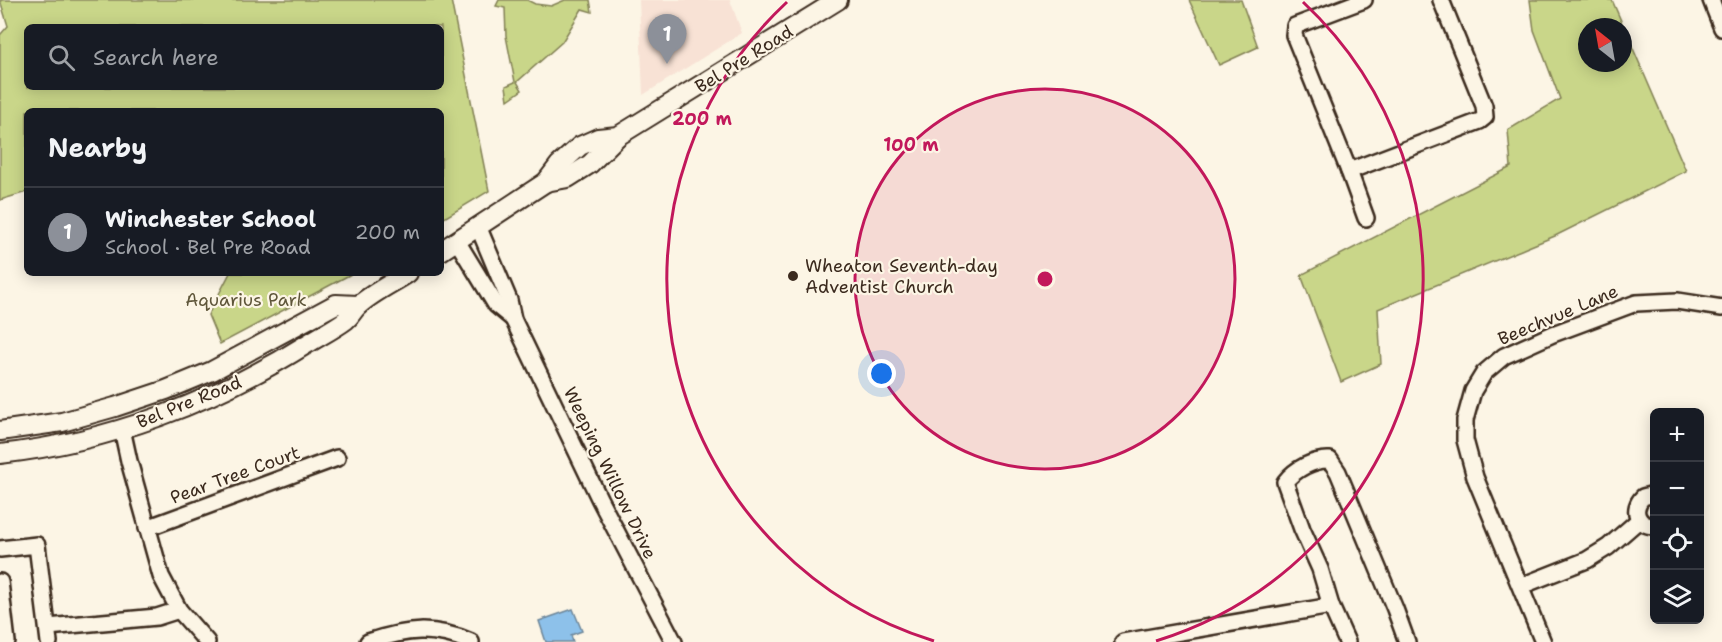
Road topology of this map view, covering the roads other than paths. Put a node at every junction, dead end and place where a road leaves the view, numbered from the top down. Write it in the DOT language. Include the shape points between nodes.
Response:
graph roads {
  1 [pos="838,0"];
  2 [pos="1441,0"];
  3 [pos="1711,0"];
  4 [pos="1357,1"];
  5 [pos="1722,28"];
  6 [pos="1349,171"];
  7 [pos="1366,218"];
  8 [pos="478,226"];
  9 [pos="457,241"];
  10 [pos="444,249"];
  11 [pos="403,276"];
  12 [pos="358,305"];
  13 [pos="1722,308"];
  14 [pos="513,319"];
  15 [pos="122,429"];
  16 [pos="0,431"];
  17 [pos="0,454"];
  18 [pos="337,458"];
  19 [pos="1650,494"];
  20 [pos="1640,520"];
  21 [pos="1650,526"];
  22 [pos="147,528"];
  23 [pos="0,549"];
  24 [pos="0,582"];
  25 [pos="1521,586"];
  26 [pos="1331,606"];
  27 [pos="179,610"];
  28 [pos="48,634"];
  29 [pos="1158,639"];
  30 [pos="7,642"];
  31 [pos="207,642"];
  32 [pos="368,642"];
  33 [pos="471,642"];
  34 [pos="674,642"];
  35 [pos="1123,642"];
  36 [pos="1347,642"];
  37 [pos="1407,642"];
  38 [pos="1543,642"];
  1 -- 8 [label="main road, Bel Pre Road" via="618,136 598,138 580,146 546,182"];
  2 -- 6 [label="street" via="1485,117"];
  3 -- 5 [label="street"];
  4 -- 6 [label="street" via="1295,26 1294,35"];
  6 -- 7 [label="street"];
  8 -- 9 [label="main road, Bel Pre Road"];
  8 -- 14 [label="street, Weeping Willow Drive"];
  9 -- 10 [label="main road, Bel Pre Road"];
  9 -- 14 [label="street, Weeping Willow Drive" via="496,305"];
  11 -- 12 [label="main road, Bel Pre Road"];
  12 -- 15 [label="main road, Bel Pre Road" via="348,318 285,358 222,391"];
  12 -- 16 [label="main road, Bel Pre Road" via="336,304 212,371 166,390 62,422"];
  13 -- 25 [label="street, Beechvue Lane" via="1677,301 1636,303 1504,356 1484,373 1473,391 1465,420 1465,440 1475,477"];
  14 -- 34 [label="street, Weeping Willow Drive"];
  15 -- 17 [label="main road, Bel Pre Road" via="67,444"];
  15 -- 22 [label="street"];
  18 -- 22 [label="street, Pear Tree Court"];
  19 -- 20 [label="street" via="1639,500 1636,510"];
  20 -- 21 [label="street"];
  20 -- 25 [label="street" via="1587,560"];
  22 -- 27 [label="street" via="160,576"];
  23 -- 28 [label="street" via="37,545"];
  24 -- 30 [label="street"];
  25 -- 38 [label="street, Beechvue Lane"];
  26 -- 29 [label="street"];
  26 -- 36 [label="street"];
  26 -- 37 [label="street" via="1285,482 1292,472 1321,460 1330,460 1338,472"];
  27 -- 28 [label="street" via="158,617"];
  27 -- 31 [label="street"];
  29 -- 35 [label="street"];
  32 -- 33 [label="street" via="420,630 451,633"];
}
